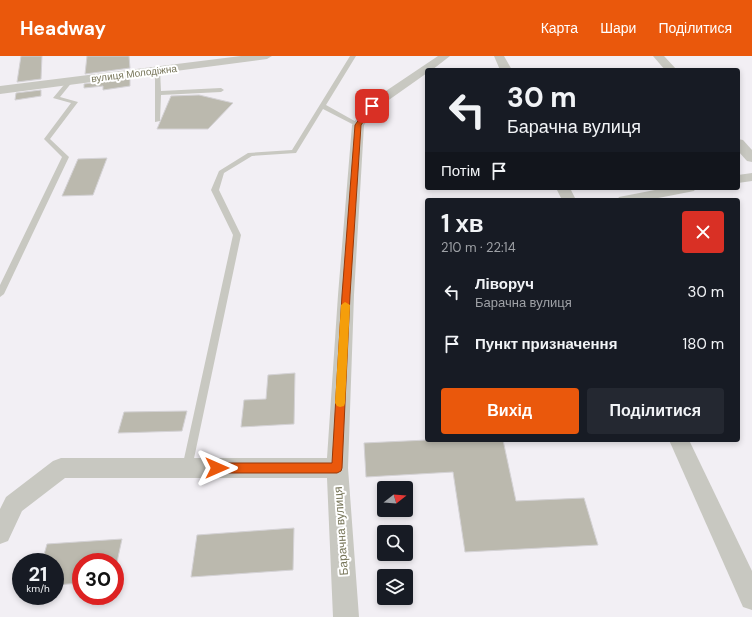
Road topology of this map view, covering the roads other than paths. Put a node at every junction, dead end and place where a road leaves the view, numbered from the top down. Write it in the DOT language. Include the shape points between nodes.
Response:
graph roads {
  1 [pos="267,56"];
  2 [pos="353,56"];
  3 [pos="445,56"];
  4 [pos="499,56"];
  5 [pos="658,56"];
  6 [pos="427,68"];
  7 [pos="505,68"];
  8 [pos="669,68"];
  9 [pos="157,70"];
  10 [pos="425,70"];
  11 [pos="70,81"];
  12 [pos="0,90"];
  13 [pos="221,90"];
  14 [pos="158,93"];
  15 [pos="322,106"];
  16 [pos="157,121"];
  17 [pos="358,125"];
  18 [pos="740,145"];
  19 [pos="752,158"];
  20 [pos="752,176"];
  21 [pos="740,179"];
  22 [pos="678,190"];
  23 [pos="635,198"];
  24 [pos="0,294"];
  25 [pos="680,442"];
  26 [pos="187,468"];
  27 [pos="337,468"];
  28 [pos="0,533"];
  29 [pos="752,598"];
  30 [pos="346,617"];
  1 -- 9 [label="street, вулиця Молодіжна"];
  2 -- 15 [label="lane"];
  3 -- 6 [label="street"];
  4 -- 7 [label="street"];
  5 -- 8 [label="street"];
  9 -- 11 [label="street, вулиця Молодіжна"];
  9 -- 14 [label="lane"];
  10 -- 17 [label="street" via="372,106"];
  11 -- 12 [label="street, вулиця Молодіжна"];
  11 -- 24 [label="lane" via="56,98 76,102 47,139 66,158"];
  13 -- 14 [label="lane"];
  14 -- 16 [label="lane"];
  15 -- 17 [label="lane"];
  15 -- 26 [label="lane" via="294,152 250,154 221,172 215,190 238,235"];
  17 -- 27 [label="street, Барачна вулиця"];
  18 -- 19 [label="street"];
  20 -- 21 [label="street"];
  22 -- 23 [label="street"];
  25 -- 29 [label="street"];
  26 -- 27 [label="street"];
  26 -- 28 [label="street" via="61,468 14,504"];
  27 -- 30 [label="street, Барачна вулиця"];
}
